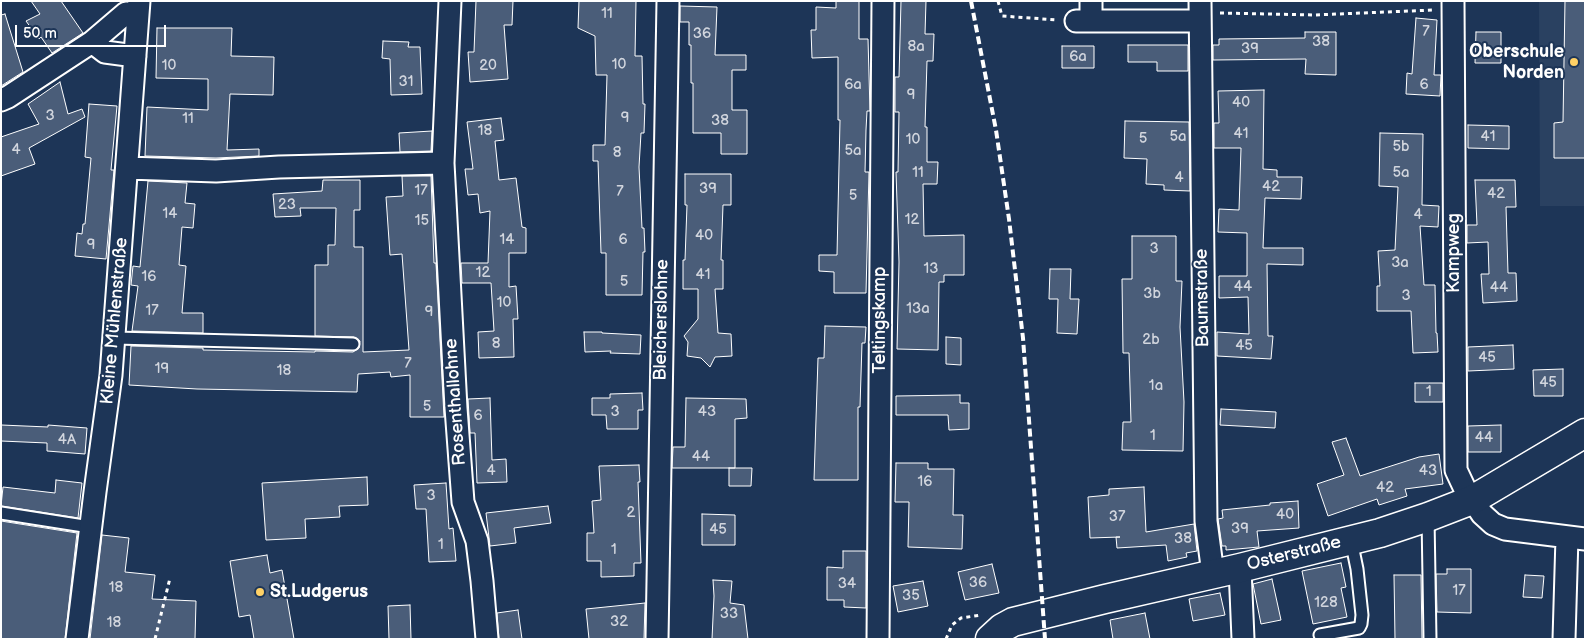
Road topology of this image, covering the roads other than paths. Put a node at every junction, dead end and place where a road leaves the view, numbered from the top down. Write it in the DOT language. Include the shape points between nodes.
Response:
graph roads {
  1 [pos="450,1"];
  2 [pos="668,1"];
  3 [pos="883,1"];
  4 [pos="1453,5"];
  5 [pos="138,7"];
  6 [pos="1200,12"];
  7 [pos="1086,15"];
  8 [pos="92,42"];
  9 [pos="135,56"];
  10 [pos="1,100"];
  11 [pos="443,163"];
  12 [pos="128,168"];
  13 [pos="115,338"];
  14 [pos="353,344"];
  15 [pos="1585,433"];
  16 [pos="1472,500"];
  17 [pos="1,513"];
  18 [pos="1428,517"];
  19 [pos="90,527"];
  20 [pos="1576,538"];
  21 [pos="1351,540"];
  22 [pos="1240,568"];
  23 [pos="1213,574"];
  24 [pos="1320,635"];
  25 [pos="77,639"];
  26 [pos="487,639"];
  27 [pos="657,639"];
  28 [pos="878,639"];
  29 [pos="990,639"];
  30 [pos="1243,639"];
  31 [pos="1430,639"];
  32 [pos="1564,639"];
  1 -- 11 [label="street, Rosenthallohne"];
  2 -- 27 [label="street, Bleicherslohne"];
  3 -- 28 [label="street, Teltingskamp"];
  4 -- 16 [label="street, Kampweg" via="1456,470"];
  5 -- 8 [label="street"];
  5 -- 9 [label="street, Kleine Mühlenstraße"];
  6 -- 7 [label="street"];
  6 -- 23 [label="street, Baumstraße" via="1206,521"];
  8 -- 9 [label="street" via="105,52"];
  8 -- 10 [label="street"];
  9 -- 12 [label="street, Kleine Mühlenstraße"];
  11 -- 12 [label="street" via="216,171"];
  11 -- 26 [label="street, Rosenthallohne" via="459,459 464,502 477,541"];
  12 -- 13 [label="street, Kleine Mühlenstraße"];
  13 -- 14 [label="lane"];
  13 -- 19 [label="street, Kleine Mühlenstraße"];
  15 -- 16 [label="street, Osterstraße"];
  16 -- 18 [label="street, Osterstraße"];
  16 -- 20 [label="street, Kampweg" via="1493,524 1505,529"];
  17 -- 19 [label="lane"];
  18 -- 21 [label="street, Osterstraße"];
  18 -- 31 [label="lane"];
  19 -- 25 [label="street, Kleine Mühlenstraße"];
  20 -- 32 [label="street"];
  21 -- 22 [label="street, Osterstraße"];
  21 -- 24 [label="lane" via="1357,569 1361,624 1359,628"];
  22 -- 23 [label="street, Osterstraße"];
  22 -- 30 [label="street"];
  23 -- 29 [label="street, Osterstraße" via="1013,622"];
}
